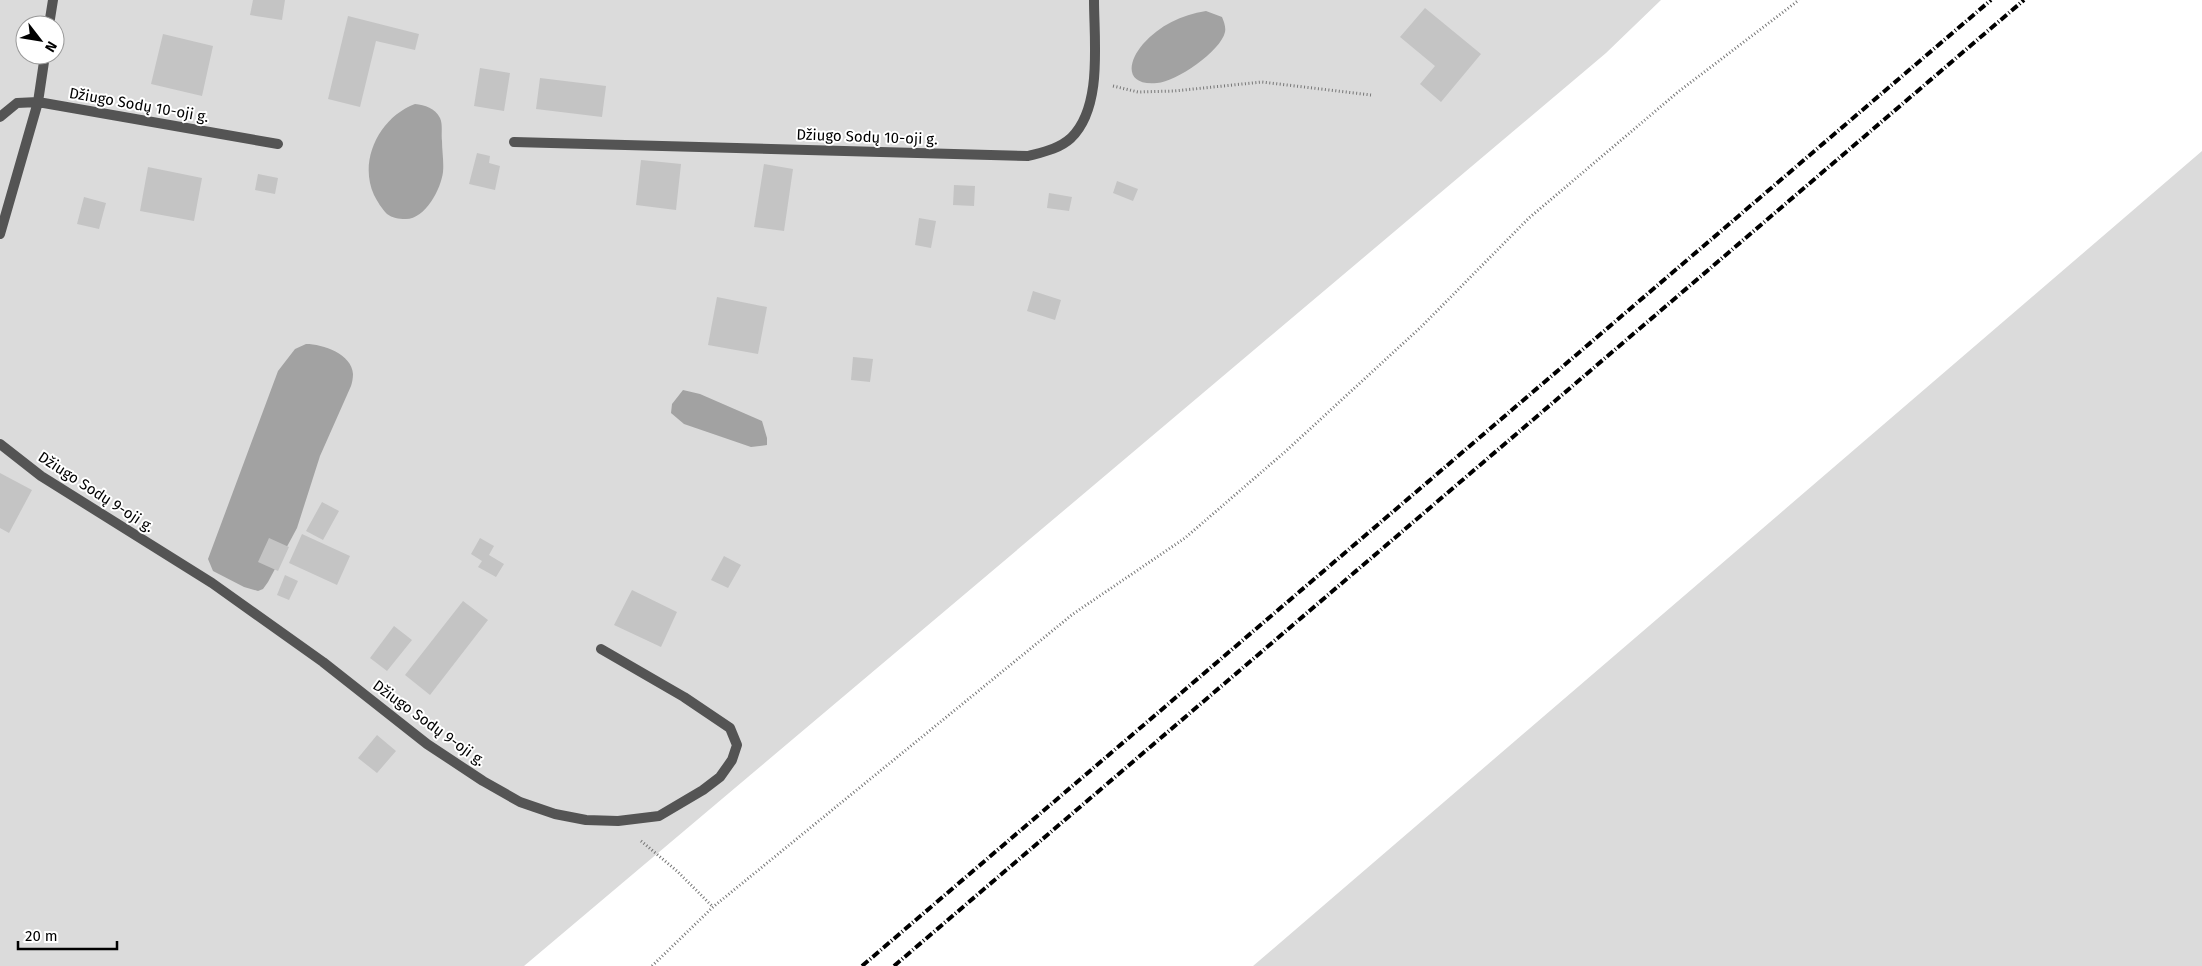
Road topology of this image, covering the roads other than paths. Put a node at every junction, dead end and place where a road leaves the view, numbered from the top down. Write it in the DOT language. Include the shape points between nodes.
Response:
graph roads {
  1 [pos="52,0"];
  2 [pos="1094,0"];
  3 [pos="50,15"];
  4 [pos="44,65"];
  5 [pos="38,102"];
  6 [pos="0,116"];
  7 [pos="514,142"];
  8 [pos="278,144"];
  9 [pos="0,234"];
  10 [pos="0,444"];
  11 [pos="601,649"];
  1 -- 3 [label="street"];
  2 -- 7 [label="street, Džiugo Sodų 10-oji g." via="1095,80 1082,124 1070,138 1053,149 1028,156"];
  4 -- 5 [label="street"];
  5 -- 6 [label="street, Džiugo Sodų 10-oji g." via="17,103"];
  5 -- 8 [label="street, Džiugo Sodų 10-oji g."];
  5 -- 9 [label="street"];
  10 -- 11 [label="street, Džiugo Sodų 9-oji g." via="41,476 212,583 323,662 427,744 520,802 586,820 618,821 659,816 720,777 732,760 737,745 730,728"];
}
